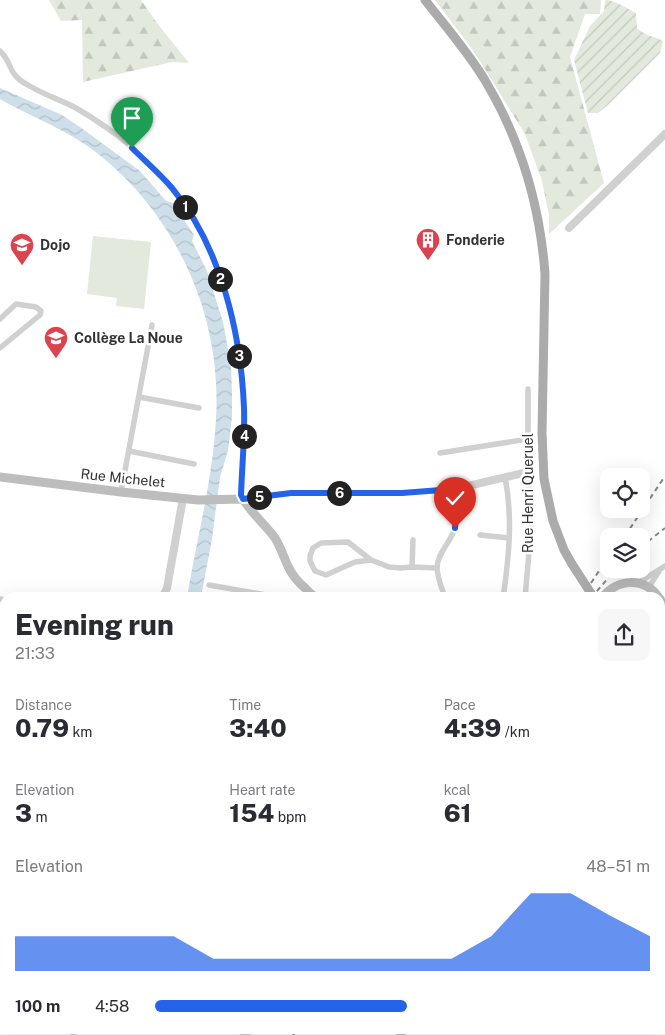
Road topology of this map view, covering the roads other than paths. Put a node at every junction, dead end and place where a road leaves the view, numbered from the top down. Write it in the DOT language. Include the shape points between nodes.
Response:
graph roads {
  1 [pos="425,0"];
  2 [pos="0,51"];
  3 [pos="665,134"];
  4 [pos="569,228"];
  5 [pos="0,319"];
  6 [pos="152,325"];
  7 [pos="0,348"];
  8 [pos="528,389"];
  9 [pos="139,396"];
  10 [pos="199,408"];
  11 [pos="528,439"];
  12 [pos="129,451"];
  13 [pos="440,453"];
  14 [pos="194,464"];
  15 [pos="528,472"];
  16 [pos="0,477"];
  17 [pos="505,478"];
  18 [pos="454,489"];
  19 [pos="121,492"];
  20 [pos="183,498"];
  21 [pos="243,499"];
  22 [pos="480,535"];
  23 [pos="510,538"];
  24 [pos="413,540"];
  25 [pos="371,560"];
  26 [pos="412,567"];
  27 [pos="662,567"];
  28 [pos="437,568"];
  29 [pos="638,583"];
  30 [pos="209,585"];
  31 [pos="649,587"];
  32 [pos="164,592"];
  33 [pos="249,592"];
  34 [pos="309,592"];
  35 [pos="443,592"];
  36 [pos="504,592"];
  37 [pos="526,592"];
  38 [pos="590,592"];
  39 [pos="607,592"];
  40 [pos="654,592"];
  1 -- 38 [label="main road, bridge" via="491,90 516,142 530,186 545,274 544,479 559,538"];
  2 -- 21 [label="street" via="9,60 14,75 30,87 77,109 132,148 172,188 202,236 224,288 237,340 244,407"];
  3 -- 4 [label="street"];
  5 -- 7 [label="street" via="16,304 41,311"];
  6 -- 9 [label="street"];
  8 -- 11 [label="street, Rue Henri Queruel"];
  9 -- 10 [label="street"];
  9 -- 12 [label="street"];
  11 -- 13 [label="street"];
  11 -- 15 [label="street, Rue Henri Queruel"];
  12 -- 14 [label="street"];
  12 -- 19 [label="street"];
  15 -- 17 [label="street"];
  15 -- 37 [label="street, Rue Henri Queruel" via="531,530"];
  16 -- 19 [label="main road, Rue Michelet"];
  17 -- 18 [label="street"];
  17 -- 23 [label="street"];
  18 -- 21 [label="street" via="402,493 291,493"];
  18 -- 28 [label="street" via="457,505 455,528"];
  19 -- 20 [label="main road, Rue Michelet"];
  20 -- 21 [label="main road, Rue Michelet"];
  20 -- 32 [label="street"];
  21 -- 34 [label="main road" via="276,540 290,573"];
  22 -- 23 [label="street"];
  23 -- 36 [label="street"];
  24 -- 26 [label="street"];
  25 -- 25 [label="street" via="355,562 326,575 315,571 310,556 313,548 322,542 348,542"];
  25 -- 26 [label="street" via="389,567"];
  26 -- 28 [label="street"];
  27 -- 29 [label="street"];
  27 -- 31 [label="street"];
  28 -- 35 [label="street"];
  29 -- 31 [label="main road"];
  29 -- 39 [label="main road" via="617,585"];
  30 -- 33 [label="street"];
  31 -- 40 [label="main road"];
}
